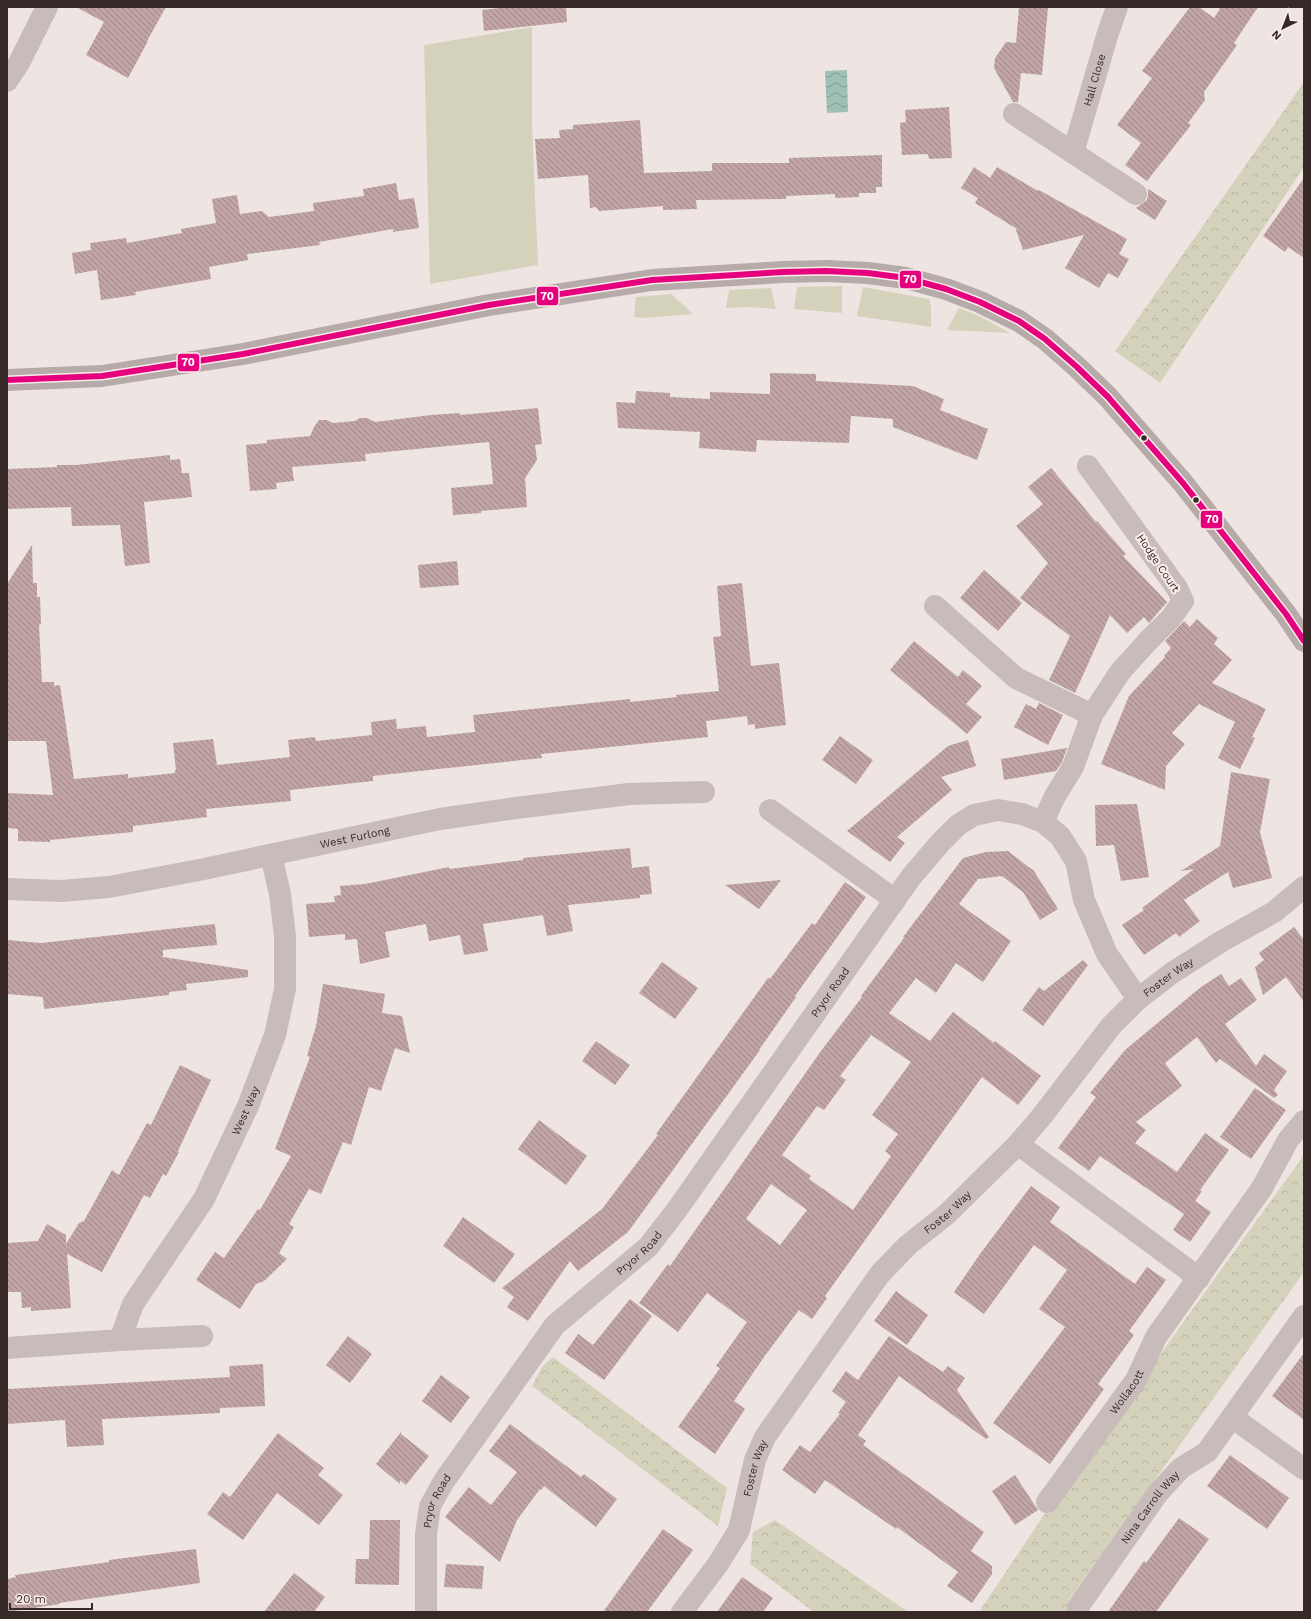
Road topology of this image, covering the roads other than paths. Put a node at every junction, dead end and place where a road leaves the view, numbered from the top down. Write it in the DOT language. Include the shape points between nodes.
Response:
graph roads {
  1 [pos="47,7"];
  2 [pos="1117,7"];
  3 [pos="13,60"];
  4 [pos="7,81"];
  5 [pos="1014,114"];
  6 [pos="1073,153"];
  7 [pos="1136,194"];
  8 [pos="7,380"];
  9 [pos="1088,466"];
  10 [pos="935,606"];
  11 [pos="1300,631"];
  12 [pos="1092,715"];
  13 [pos="704,792"];
  14 [pos="770,810"];
  15 [pos="1043,822"];
  16 [pos="271,855"];
  17 [pos="7,889"];
  18 [pos="1303,891"];
  19 [pos="895,900"];
  20 [pos="1138,998"];
  21 [pos="1304,1121"];
  22 [pos="1018,1144"];
  23 [pos="1199,1278"];
  24 [pos="1304,1316"];
  25 [pos="202,1336"];
  26 [pos="120,1340"];
  27 [pos="7,1348"];
  28 [pos="1232,1417"];
  29 [pos="1304,1469"];
  30 [pos="1047,1502"];
  31 [pos="1078,1607"];
  32 [pos="426,1612"];
  33 [pos="682,1612"];
  1 -- 3 [label="street"];
  2 -- 6 [label="street, Hall Close"];
  3 -- 4 [label="street"];
  5 -- 6 [label="street"];
  6 -- 7 [label="street"];
  8 -- 11 [label="main road" via="102,376 243,354 489,305 652,280 826,271 906,278 946,289 1019,321 1045,339 1077,367 1108,398 1183,484"];
  9 -- 12 [label="street, Hodge Court" via="1177,588 1183,601 1171,618 1120,672"];
  10 -- 12 [label="street" via="1016,678"];
  12 -- 15 [label="street, Hodge Court" via="1073,767"];
  13 -- 16 [label="street, West Furlong" via="629,794 440,819"];
  14 -- 19 [label="street"];
  15 -- 19 [label="street, Pryor Road" via="1022,814 998,810 974,815 958,825 941,842"];
  15 -- 20 [label="street, Pryor Road" via="1060,836 1076,861 1084,900 1107,954"];
  16 -- 17 [label="street, West Furlong" via="109,887 61,891"];
  16 -- 26 [label="street, West Way" via="280,894 285,936 285,990 275,1035 248,1106 204,1199 133,1304"];
  18 -- 20 [label="street, Foster Way" via="1274,912 1172,973"];
  19 -- 32 [label="street, Pryor Road" via="676,1211 648,1247 555,1324 444,1481 430,1506 426,1534"];
  20 -- 22 [label="street, Foster Way" via="1111,1026"];
  21 -- 23 [label="street, Wollacott" via="1288,1140 1262,1188"];
  22 -- 23 [label="street"];
  22 -- 33 [label="street, Foster Way" via="947,1214 908,1245 880,1274 765,1438 755,1460 739,1530 718,1564"];
  23 -- 30 [label="street, Wollacott" via="1156,1337 1136,1380"];
  24 -- 28 [label="street, Nina Carroll Way"];
  25 -- 26 [label="street"];
  26 -- 27 [label="street"];
  28 -- 29 [label="street"];
  28 -- 31 [label="street, Nina Carroll Way" via="1207,1452 1181,1468 1158,1493"];
}
